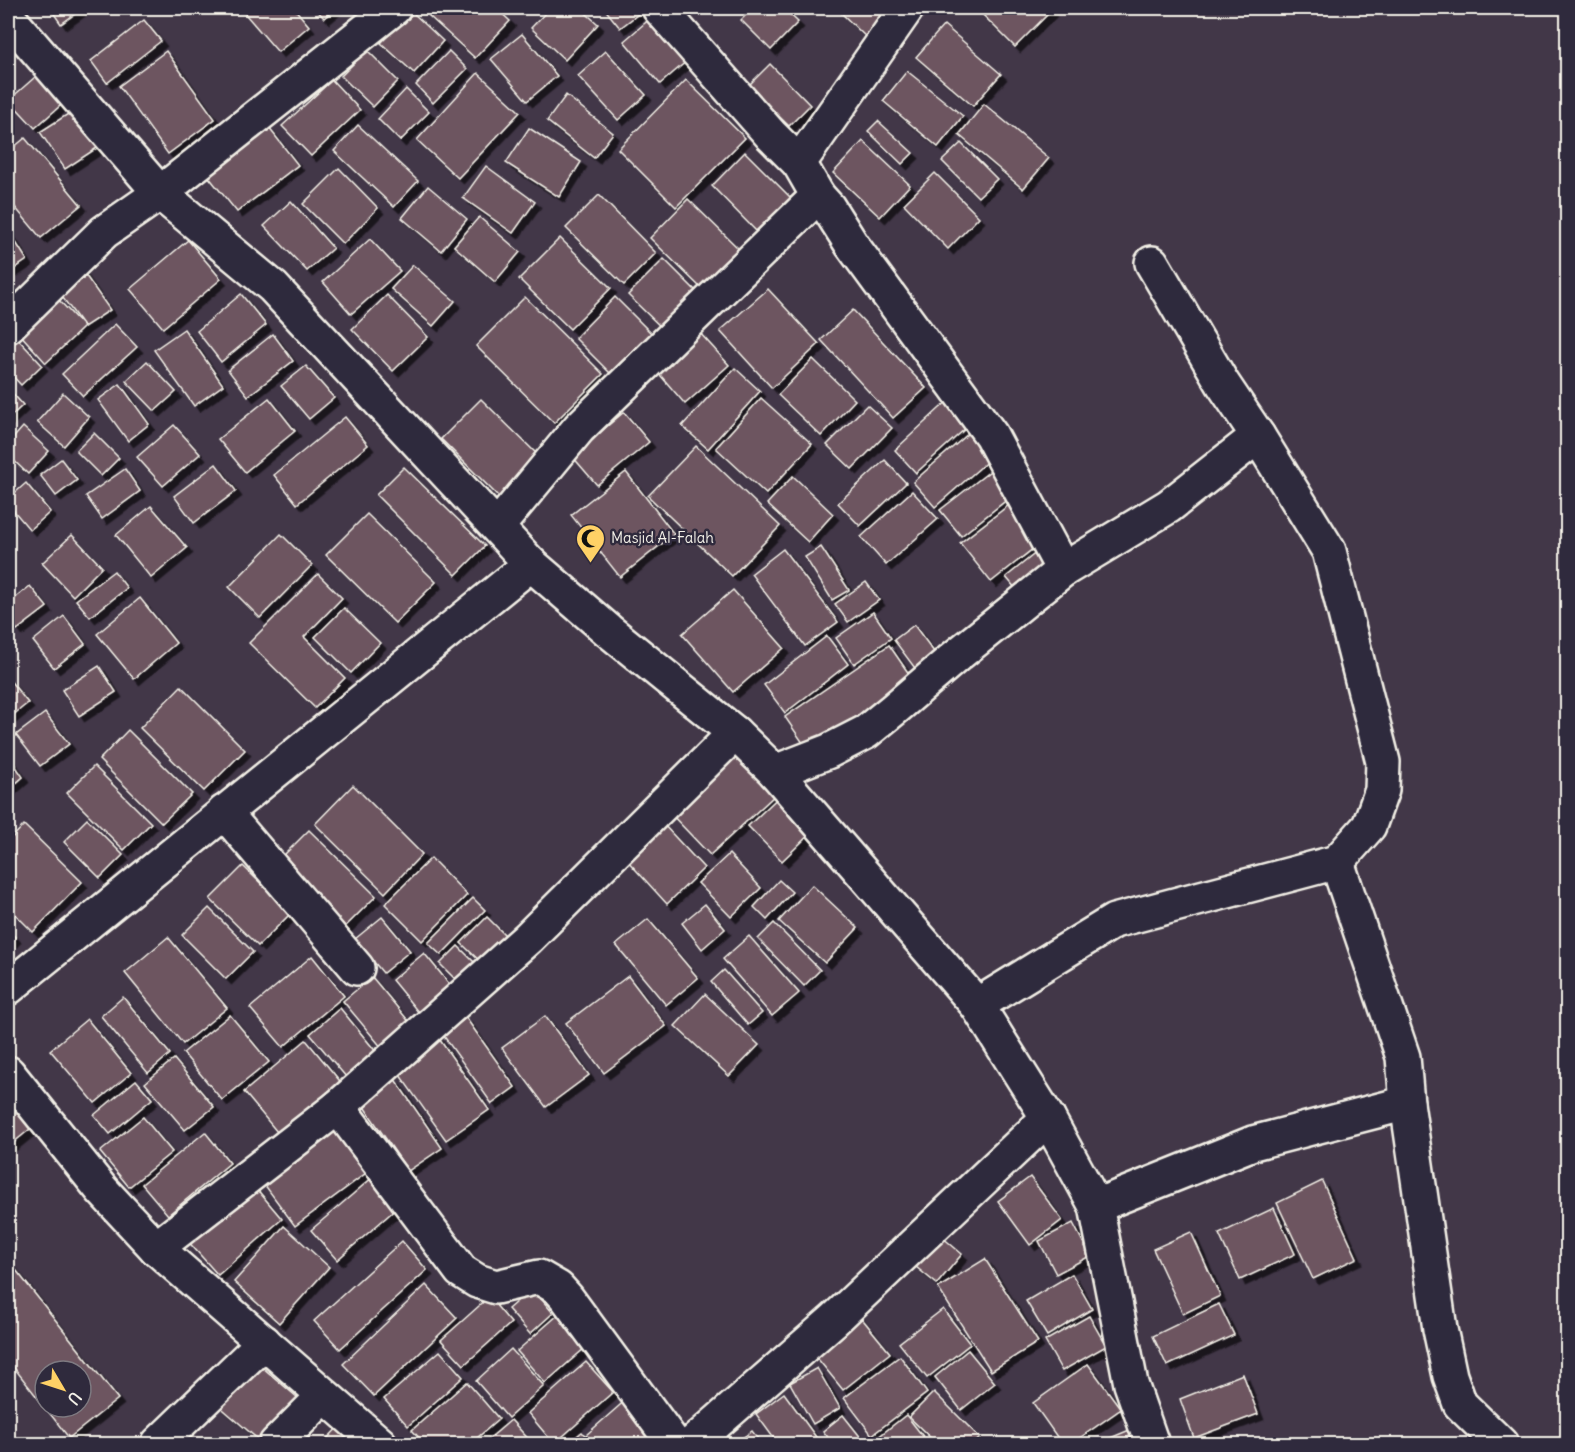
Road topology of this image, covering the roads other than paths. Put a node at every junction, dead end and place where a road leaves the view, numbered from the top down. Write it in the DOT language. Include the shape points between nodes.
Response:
graph roads {
  1 [pos="394,8"];
  2 [pos="659,8"];
  3 [pos="907,8"];
  4 [pos="8,17"];
  5 [pos="799,163"];
  6 [pos="159,193"];
  7 [pos="818,196"];
  8 [pos="1152,263"];
  9 [pos="8,326"];
  10 [pos="1258,436"];
  11 [pos="497,527"];
  12 [pos="531,564"];
  13 [pos="1063,570"];
  14 [pos="735,733"];
  15 [pos="775,772"];
  16 [pos="224,812"];
  17 [pos="1337,862"];
  18 [pos="357,968"];
  19 [pos="8,988"];
  20 [pos="977,1005"];
  21 [pos="8,1073"];
  22 [pos="1407,1103"];
  23 [pos="338,1107"];
  24 [pos="1048,1118"];
  25 [pos="1096,1206"];
  26 [pos="156,1248"];
  27 [pos="264,1342"];
  28 [pos="324,1396"];
  29 [pos="158,1444"];
  30 [pos="276,1444"];
  31 [pos="380,1444"];
  32 [pos="674,1444"];
  33 [pos="692,1444"];
  34 [pos="1152,1444"];
  35 [pos="1501,1444"];
  1 -- 6 [label="street"];
  2 -- 5 [label="street"];
  3 -- 5 [label="street"];
  4 -- 6 [label="street"];
  5 -- 7 [label="street"];
  6 -- 9 [label="street" via="104,232"];
  6 -- 11 [label="street" via="273,286"];
  7 -- 11 [label="street" via="579,428"];
  7 -- 13 [label="street" via="991,435"];
  8 -- 10 [label="street"];
  10 -- 13 [label="street" via="1169,506"];
  10 -- 17 [label="street" via="1329,551 1383,762 1382,790 1369,825"];
  11 -- 12 [label="street"];
  12 -- 14 [label="street"];
  12 -- 16 [label="street"];
  13 -- 15 [label="street" via="866,732"];
  14 -- 15 [label="street"];
  14 -- 23 [label="street" via="528,939"];
  15 -- 20 [label="street"];
  16 -- 18 [label="street"];
  16 -- 19 [label="street"];
  17 -- 20 [label="street" via="1114,921"];
  17 -- 22 [label="street" via="1403,1057"];
  20 -- 24 [label="street"];
  21 -- 26 [label="street" via="102,1190"];
  22 -- 25 [label="street" via="1253,1143"];
  22 -- 35 [label="street" via="1450,1376 1460,1404"];
  23 -- 26 [label="street"];
  23 -- 32 [label="street" via="461,1271 496,1287 539,1277 558,1288"];
  24 -- 25 [label="street"];
  24 -- 33 [label="street" via="834,1320"];
  25 -- 34 [label="street" via="1131,1384"];
  26 -- 27 [label="street"];
  27 -- 28 [label="street"];
  27 -- 29 [label="street"];
  28 -- 30 [label="street"];
  28 -- 31 [label="street"];
}
